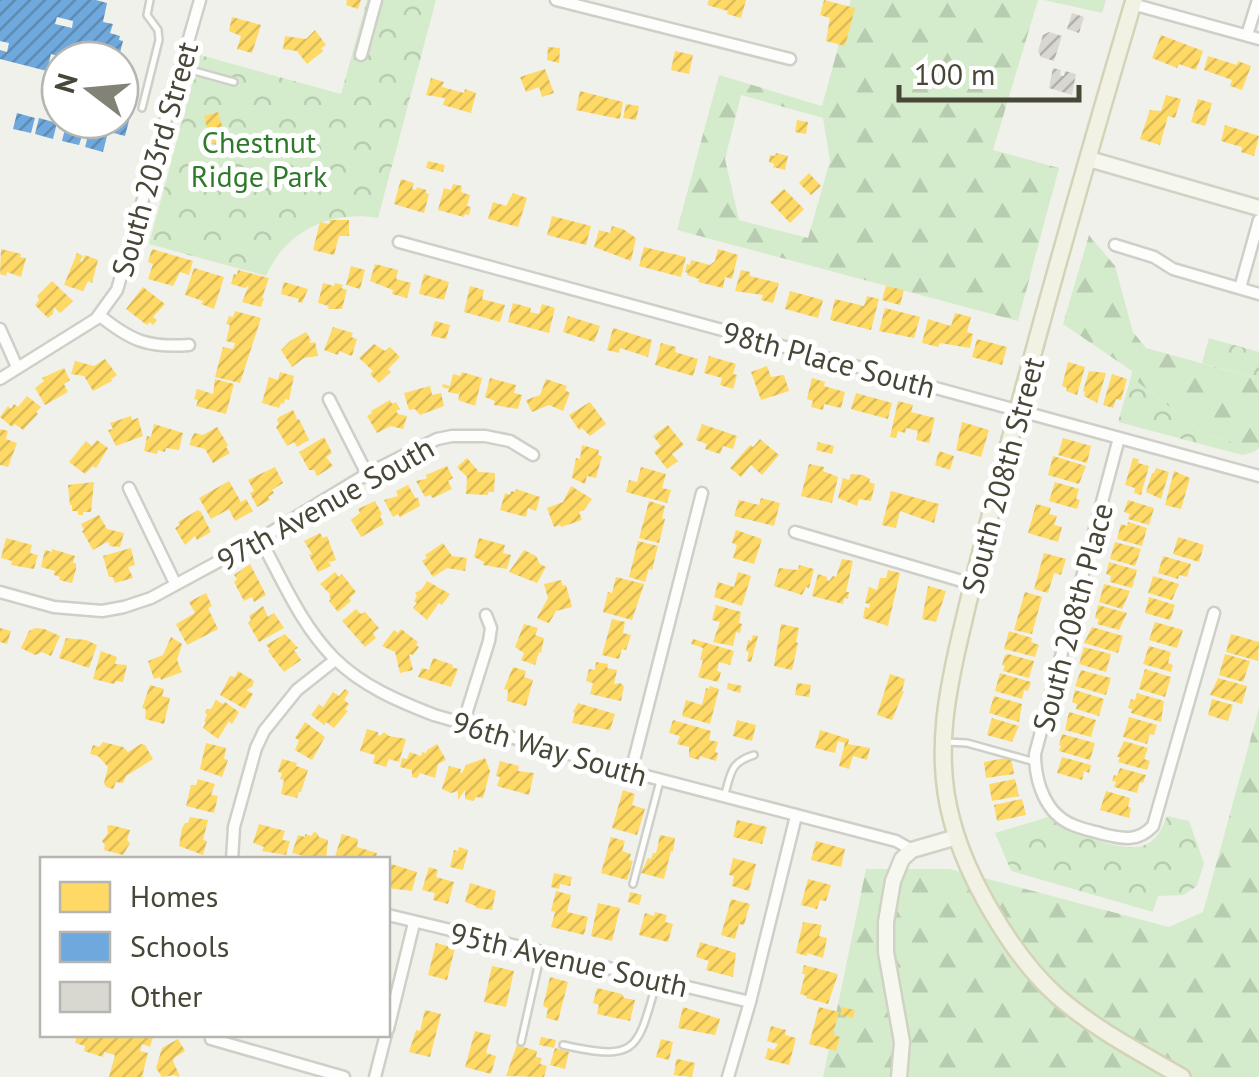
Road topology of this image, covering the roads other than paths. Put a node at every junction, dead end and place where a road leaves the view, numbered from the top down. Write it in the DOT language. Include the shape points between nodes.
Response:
graph roads {
  1 [pos="150,0"];
  2 [pos="200,0"];
  3 [pos="376,0"];
  4 [pos="556,0"];
  5 [pos="1258,0"];
  6 [pos="1133,2"];
  7 [pos="1253,37"];
  8 [pos="361,55"];
  9 [pos="790,60"];
  10 [pos="180,67"];
  11 [pos="234,82"];
  12 [pos="142,108"];
  13 [pos="1089,159"];
  14 [pos="1259,208"];
  15 [pos="1259,220"];
  16 [pos="399,242"];
  17 [pos="1114,245"];
  18 [pos="1240,288"];
  19 [pos="1259,294"];
  20 [pos="99,315"];
  21 [pos="0,329"];
  22 [pos="189,345"];
  23 [pos="17,367"];
  24 [pos="0,379"];
  25 [pos="329,399"];
  26 [pos="1018,411"];
  27 [pos="1119,438"];
  28 [pos="533,455"];
  29 [pos="367,474"];
  30 [pos="1259,476"];
  31 [pos="128,488"];
  32 [pos="702,494"];
  33 [pos="795,532"];
  34 [pos="260,539"];
  35 [pos="175,583"];
  36 [pos="972,584"];
  37 [pos="0,592"];
  38 [pos="1214,612"];
  39 [pos="486,615"];
  40 [pos="335,660"];
  41 [pos="463,724"];
  42 [pos="942,742"];
  43 [pos="754,755"];
  44 [pos="1035,762"];
  45 [pos="630,772"];
  46 [pos="660,780"];
  47 [pos="724,796"];
  48 [pos="796,816"];
  49 [pos="957,837"];
  50 [pos="912,850"];
  51 [pos="232,857"];
  52 [pos="633,884"];
  53 [pos="390,916"];
  54 [pos="414,922"];
  55 [pos="542,952"];
  56 [pos="658,980"];
  57 [pos="750,1002"];
  58 [pos="390,1020"];
  59 [pos="386,1037"];
  60 [pos="211,1038"];
  61 [pos="521,1042"];
  62 [pos="562,1045"];
  63 [pos="344,1077"];
  64 [pos="375,1077"];
  65 [pos="728,1077"];
  66 [pos="899,1077"];
  67 [pos="1182,1077"];
  1 -- 12 [label="lane" via="147,15 159,40"];
  2 -- 10 [label="street, South 203rd Street"];
  3 -- 8 [label="street"];
  4 -- 9 [label="street"];
  5 -- 7 [label="street"];
  6 -- 7 [label="street"];
  6 -- 13 [label="main road, South 208th Street"];
  10 -- 11 [label="lane"];
  10 -- 20 [label="street, South 203rd Street" via="117,290"];
  13 -- 14 [label="street"];
  13 -- 26 [label="main road, South 208th Street"];
  15 -- 18 [label="street"];
  16 -- 26 [label="street, 98th Place South"];
  17 -- 18 [label="street"];
  18 -- 19 [label="street"];
  20 -- 22 [label="street" via="146,344"];
  20 -- 23 [label="street, South 203rd Street"];
  21 -- 23 [label="street"];
  23 -- 24 [label="street, South 203rd Street"];
  25 -- 29 [label="street"];
  26 -- 27 [label="street, 98th Place South"];
  26 -- 36 [label="main road, South 208th Street"];
  27 -- 30 [label="street, 98th Place South"];
  27 -- 44 [label="street, South 208th Place"];
  28 -- 29 [label="street, 97th Avenue South" via="499,438 452,436"];
  29 -- 34 [label="street, 97th Avenue South"];
  31 -- 35 [label="street"];
  32 -- 45 [label="street"];
  33 -- 36 [label="street"];
  34 -- 35 [label="street, 97th Avenue South"];
  34 -- 40 [label="street, 96th Way South" via="308,627"];
  35 -- 37 [label="street, 97th Avenue South" via="150,598 102,611"];
  36 -- 42 [label="main road, South 208th Street"];
  38 -- 44 [label="street, South 208th Place" via="1157,818 1144,835 1128,840 1064,820 1043,796"];
  39 -- 41 [label="street" via="489,641"];
  40 -- 41 [label="street, 96th Way South" via="379,691"];
  40 -- 51 [label="street" via="297,690 264,731 238,813"];
  41 -- 45 [label="street, 96th Way South"];
  42 -- 44 [label="lane"];
  42 -- 49 [label="main road, South 208th Street"];
  43 -- 47 [label="lane" via="732,768"];
  45 -- 46 [label="street, 96th Way South"];
  46 -- 47 [label="street, 96th Way South"];
  46 -- 52 [label="lane"];
  47 -- 48 [label="street, 96th Way South"];
  48 -- 50 [label="street, 96th Way South"];
  48 -- 57 [label="street"];
  49 -- 50 [label="street"];
  49 -- 67 [label="main road, South 208th Street" via="997,919 1037,975 1091,1021"];
  50 -- 66 [label="street" via="897,869 886,922 902,1042"];
  53 -- 54 [label="street, 95th Avenue South"];
  54 -- 55 [label="street, 95th Avenue South"];
  54 -- 58 [label="street"];
  55 -- 56 [label="street, 95th Avenue South"];
  55 -- 61 [label="lane"];
  56 -- 57 [label="street, 95th Avenue South"];
  56 -- 62 [label="lane" via="643,1029 625,1050 599,1054"];
  57 -- 65 [label="street"];
  59 -- 64 [label="street"];
  60 -- 63 [label="street"];
}
